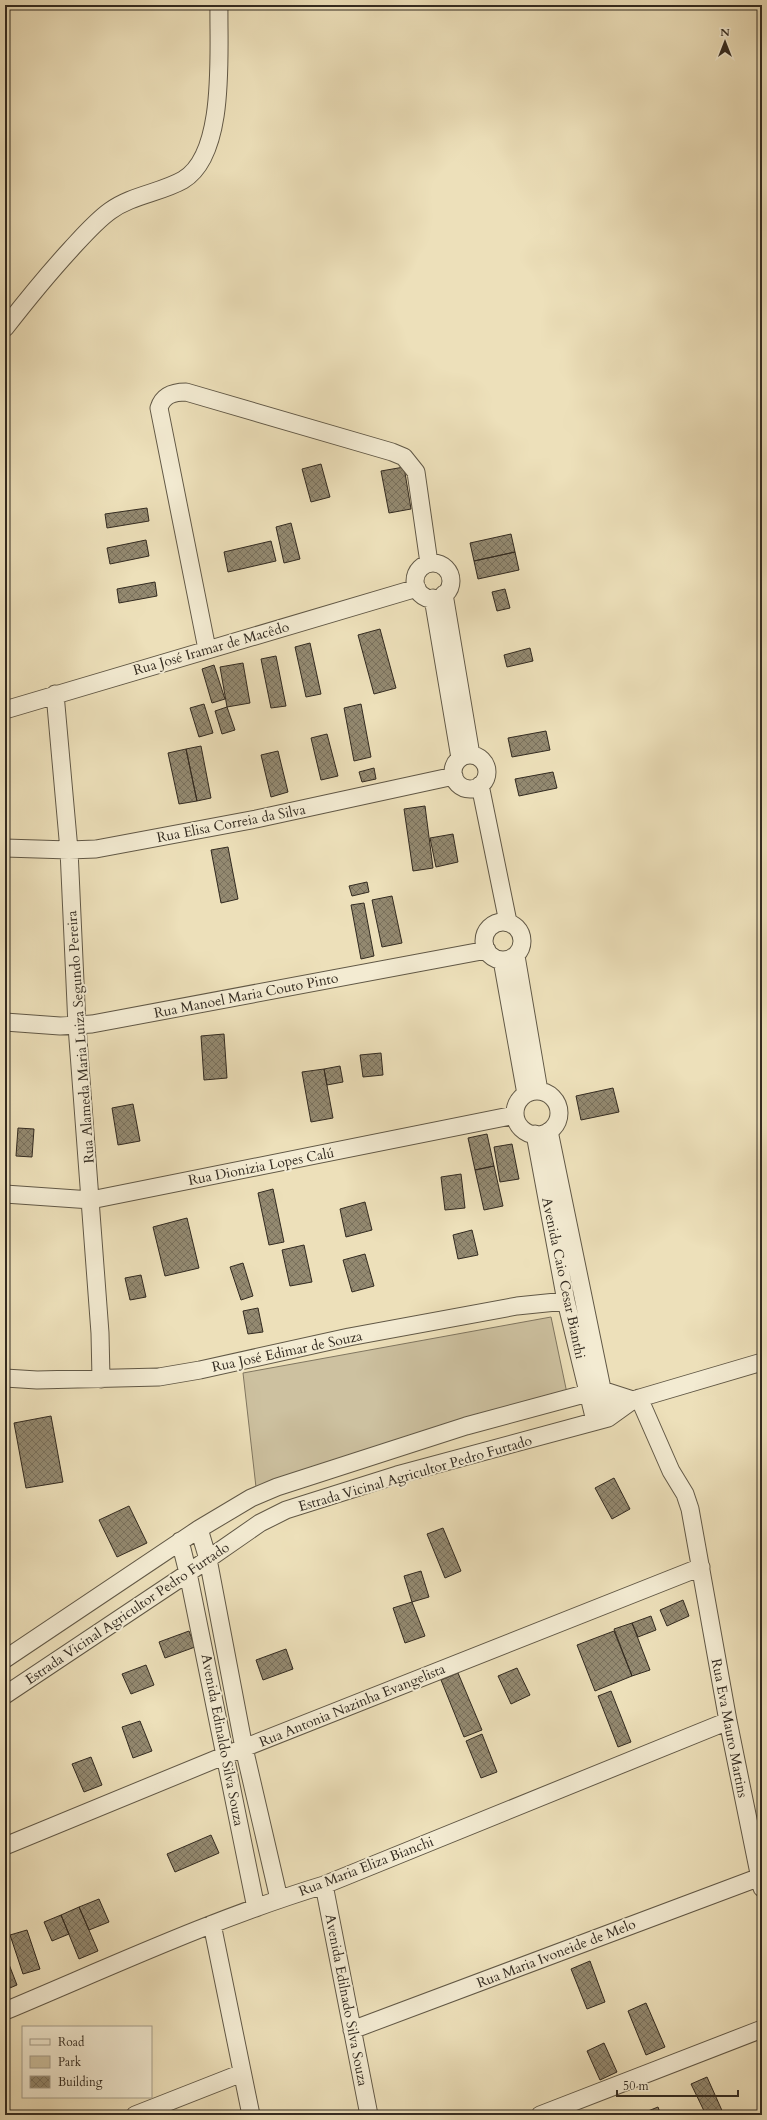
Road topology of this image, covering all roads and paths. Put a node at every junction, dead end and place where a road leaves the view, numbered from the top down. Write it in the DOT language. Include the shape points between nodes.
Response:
graph roads {
  1 [pos="219,5"];
  2 [pos="5,328"];
  3 [pos="429,563"];
  4 [pos="417,588"];
  5 [pos="438,596"];
  6 [pos="207,649"];
  7 [pos="55,694"];
  8 [pos="5,710"];
  9 [pos="466,756"];
  10 [pos="454,776"];
  11 [pos="475,787"];
  12 [pos="5,848"];
  13 [pos="69,850"];
  14 [pos="503,923"];
  15 [pos="487,950"];
  16 [pos="509,958"];
  17 [pos="5,1022"];
  18 [pos="77,1026"];
  19 [pos="532,1092"];
  20 [pos="515,1114"];
  21 [pos="542,1133"];
  22 [pos="5,1194"];
  23 [pos="91,1200"];
  24 [pos="566,1301"];
  25 [pos="762,1362"];
  26 [pos="5,1378"];
  27 [pos="101,1379"];
  28 [pos="595,1392"];
  29 [pos="636,1399"];
  30 [pos="602,1420"];
  31 [pos="200,1529"];
  32 [pos="180,1541"];
  33 [pos="208,1559"];
  34 [pos="701,1567"];
  35 [pos="188,1573"];
  36 [pos="5,1659"];
  37 [pos="5,1695"];
  38 [pos="728,1721"];
  39 [pos="244,1748"];
  40 [pos="226,1755"];
  41 [pos="5,1846"];
  42 [pos="761,1882"];
  43 [pos="324,1885"];
  44 [pos="279,1899"];
  45 [pos="256,1908"];
  46 [pos="212,1924"];
  47 [pos="5,2012"];
  48 [pos="762,2029"];
  49 [pos="352,2030"];
  50 [pos="242,2073"];
  51 [pos="135,2115"];
  52 [pos="251,2115"];
  53 [pos="369,2115"];
  54 [pos="540,2115"];
  1 -- 2 [label="street" via="217,103 213,131 198,166 183,180 111,210 90,228 40,283"];
  3 -- 4 [label="street" via="419,570 415,581"];
  3 -- 5 [label="street" via="440,564 448,572 451,582 450,588"];
  3 -- 6 [label="street" via="416,472 404,457 186,392 167,395 159,408"];
  4 -- 5 [label="street" via="425,596"];
  4 -- 6 [label="street, Rua José Iramar de Macêdo"];
  5 -- 9 [label="street"];
  6 -- 7 [label="street, Rua José Iramar de Macêdo"];
  7 -- 8 [label="street, Rua José Iramar de Macêdo"];
  7 -- 13 [label="street, Rua Alameda Maria Luiza Segundo Pereira"];
  9 -- 10 [label="street" via="454,767"];
  9 -- 11 [label="street" via="481,758 487,768 486,779"];
  10 -- 11 [label="street" via="458,783"];
  10 -- 13 [label="street, Rua Elisa Correia da Silva" via="195,830 96,849"];
  11 -- 14 [label="street"];
  12 -- 13 [label="street, Rua Elisa Correia da Silva"];
  13 -- 18 [label="street, Rua Alameda Maria Luiza Segundo Pereira"];
  14 -- 15 [label="street" via="492,925 485,934"];
  14 -- 16 [label="street" via="514,925 521,934 522,946"];
  15 -- 16 [label="street" via="496,959"];
  15 -- 18 [label="street, Rua Manoel Maria Couto Pinto"];
  16 -- 19 [label="street"];
  17 -- 18 [label="street, Rua Manoel Maria Couto Pinto"];
  18 -- 23 [label="street, Rua Alameda Maria Luiza Segundo Pereira"];
  19 -- 20 [label="street" via="517,1103"];
  19 -- 21 [label="street" via="551,1096 558,1107 558,1120"];
  20 -- 21 [label="street" via="524,1130"];
  20 -- 23 [label="street, Rua Dionizia Lopes Calú"];
  21 -- 24 [label="street, Avenida Caio Cesar Bianthi"];
  21 -- 28 [label="street, Avenida Caio Cesar Bianthi"];
  22 -- 23 [label="street, Rua Dionizia Lopes Calú"];
  23 -- 27 [label="street, Rua Alameda Maria Luiza Segundo Pereira"];
  24 -- 27 [label="street, Rua José Edimar de Souza" via="516,1306 349,1337 159,1377"];
  24 -- 28 [label="street, Avenida Caio Cesar Bianthi"];
  25 -- 29 [label="street, Estrada Vicinal Agricultor Pedro Furtado"];
  26 -- 27 [label="street, Rua José Edimar de Souza"];
  28 -- 29 [label="street"];
  28 -- 30 [label="street, Avenida Caio Cesar Bianthi"];
  28 -- 31 [label="street, Estrada Vicinal Agricultor Pedro Furtado" via="466,1426 277,1487 251,1498"];
  29 -- 30 [label="street, Estrada Vicinal Agricultor Pedro Furtado"];
  29 -- 34 [label="street, Rua Eva Mauro Martins" via="671,1472 685,1494"];
  30 -- 33 [label="street, Estrada Vicinal Agricultor Pedro Furtado" via="397,1475 286,1510 260,1522"];
  31 -- 32 [label="street, Estrada Vicinal Agricultor Pedro Furtado"];
  31 -- 33 [label="street, Avenida Edinaldo Silva Souza"];
  32 -- 35 [label="street, Avenida Edinaldo Silva Souza"];
  32 -- 36 [label="street, Estrada Vicinal Agricultor Pedro Furtado"];
  33 -- 35 [label="street, Estrada Vicinal Agricultor Pedro Furtado"];
  33 -- 39 [label="street, Avenida Edinaldo Silva Souza"];
  34 -- 38 [label="street, Rua Eva Mauro Martins"];
  34 -- 39 [label="street, Rua Antonia Nazinha Evangelista"];
  35 -- 37 [label="street, Estrada Vicinal Agricultor Pedro Furtado"];
  35 -- 40 [label="street, Avenida Edinaldo Silva Souza"];
  38 -- 42 [label="street, Rua Eva Mauro Martins"];
  38 -- 43 [label="street, Rua Maria Eliza Bianchi"];
  39 -- 40 [label="street, Rua Antonia Nazinha Evangelista"];
  39 -- 44 [label="street, Avenida Edinaldo Silva Souza"];
  40 -- 41 [label="street, Rua Antonia Nazinha Evangelista"];
  40 -- 45 [label="street, Avenida Edinaldo Silva Souza"];
  42 -- 49 [label="street, Rua Maria Ivoneide de Melo"];
  43 -- 44 [label="street, Rua Maria Eliza Bianchi"];
  43 -- 49 [label="street, Avenida Edilnado Silva Souza"];
  44 -- 45 [label="street, Rua Maria Eliza Bianchi"];
  45 -- 46 [label="street, Rua Maria Eliza Bianchi"];
  46 -- 47 [label="street, Rua Maria Eliza Bianchi"];
  46 -- 50 [label="street"];
  48 -- 54 [label="street"];
  49 -- 53 [label="street, Avenida Edilnado Silva Souza"];
  50 -- 51 [label="street"];
  50 -- 52 [label="street"];
}
